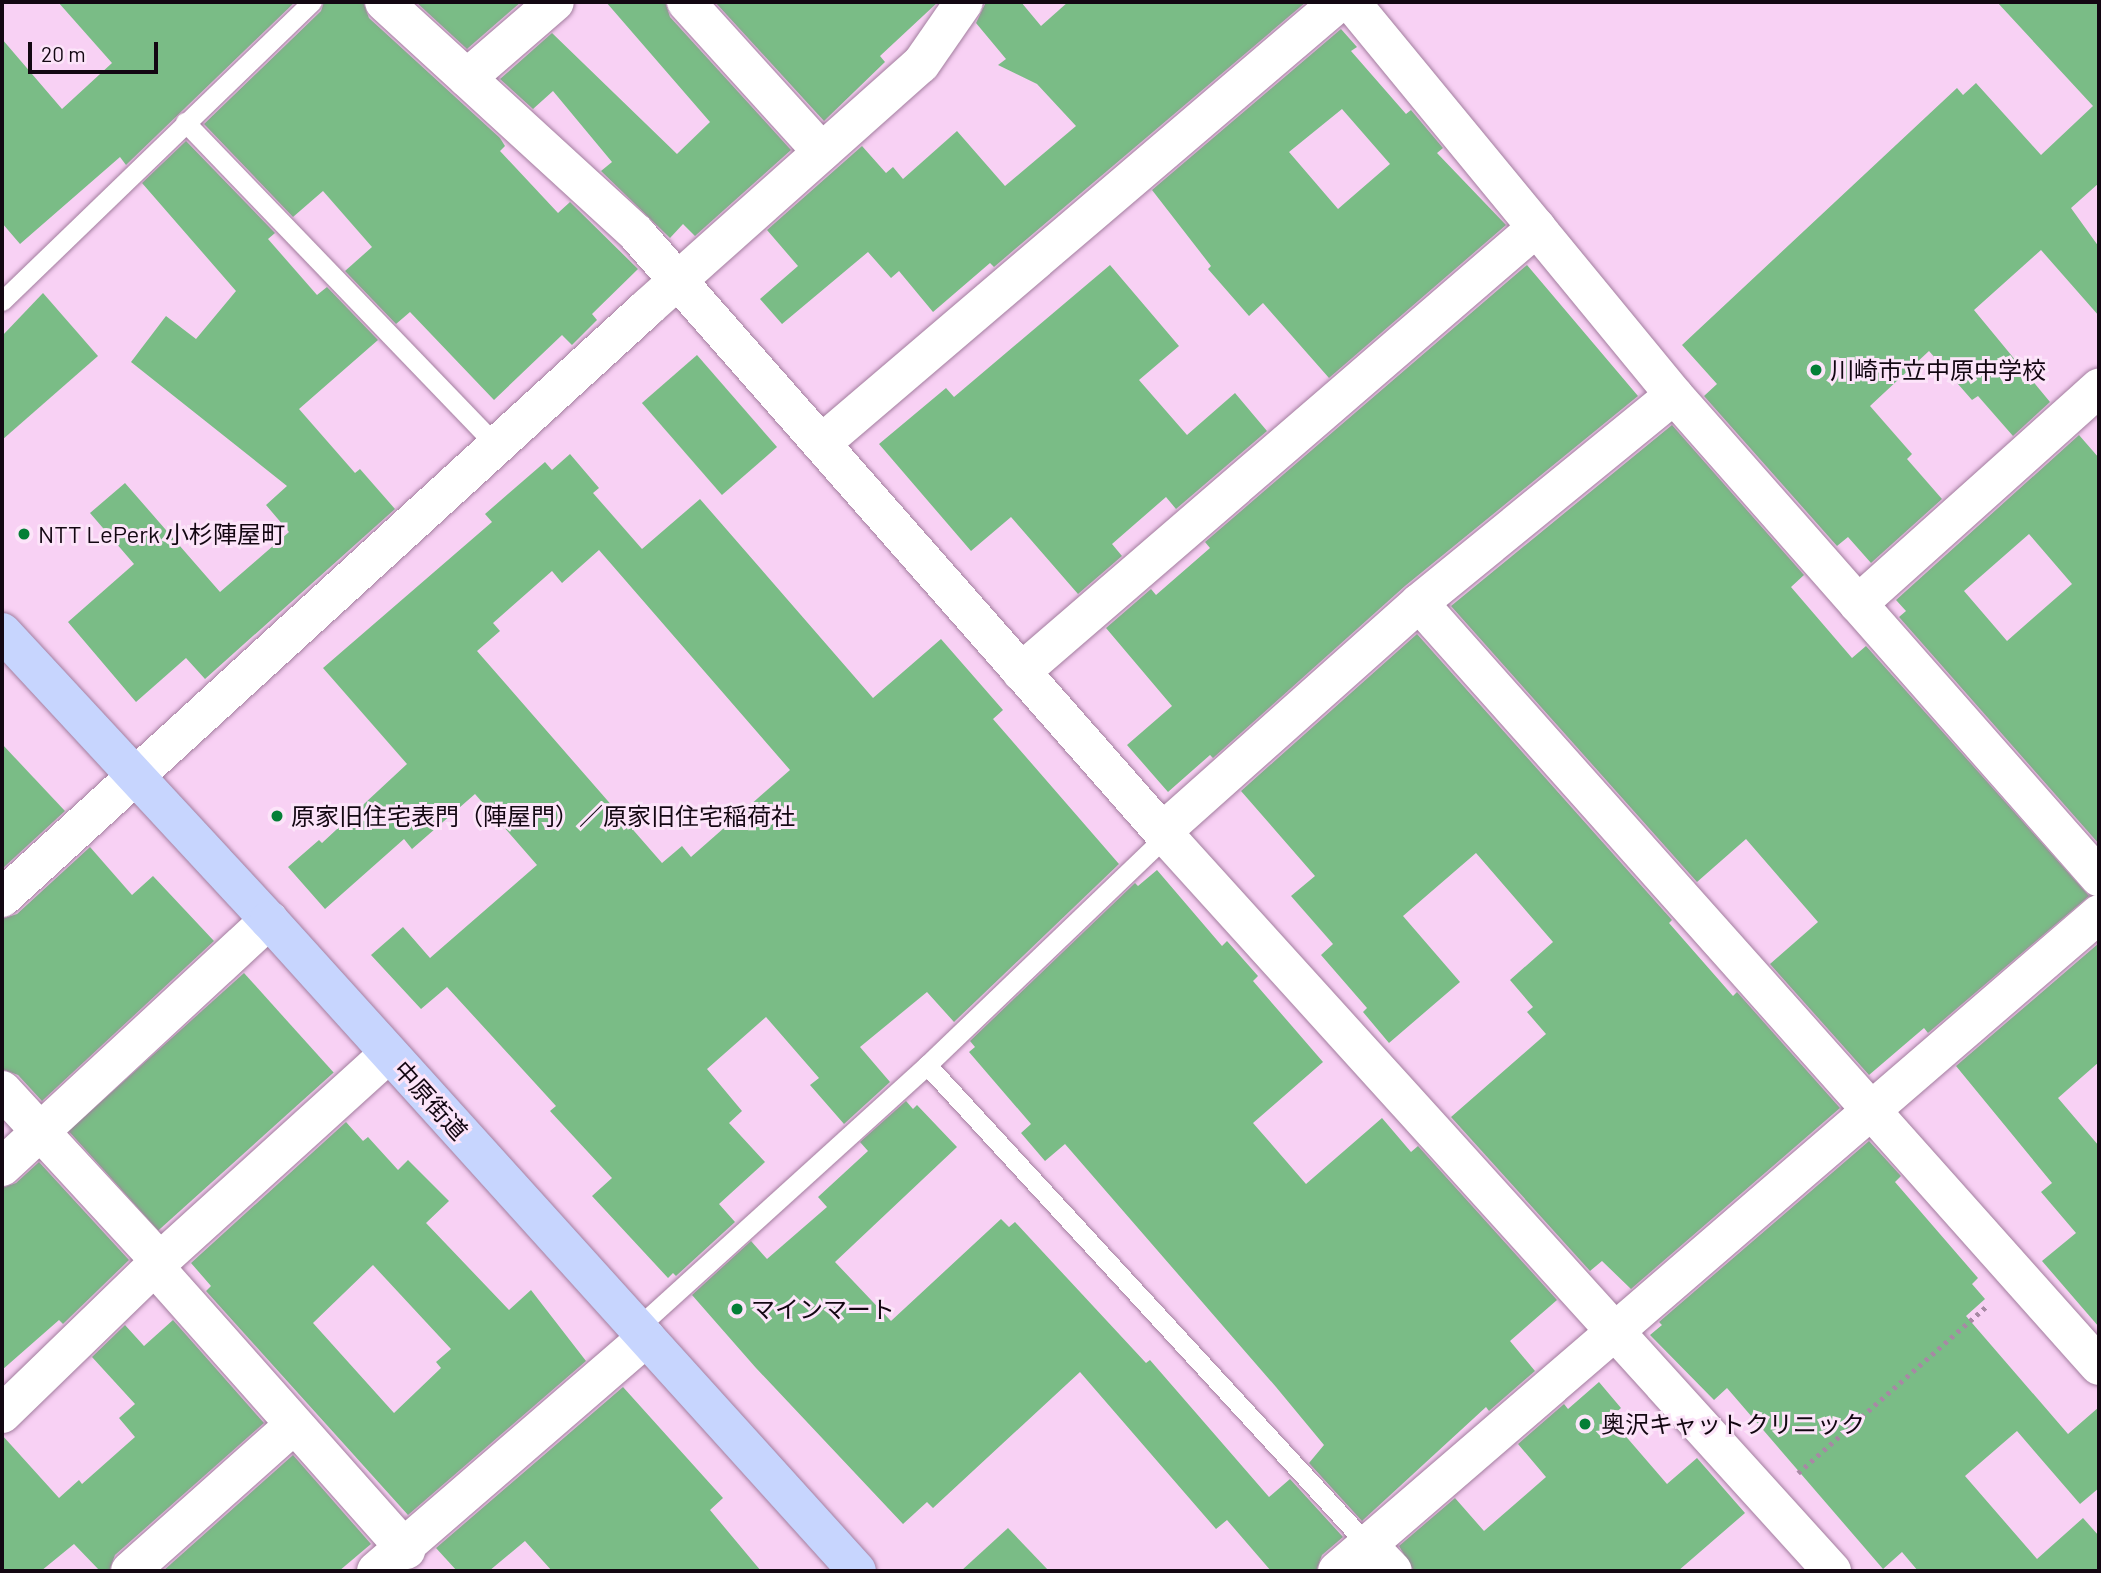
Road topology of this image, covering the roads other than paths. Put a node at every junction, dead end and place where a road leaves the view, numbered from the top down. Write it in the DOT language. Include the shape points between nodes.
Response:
graph roads {
  1 [pos="312,2"];
  2 [pos="384,2"];
  3 [pos="555,2"];
  4 [pos="686,2"];
  5 [pos="964,2"];
  6 [pos="1339,2"];
  7 [pos="1351,2"];
  8 [pos="467,78"];
  9 [pos="185,122"];
  10 [pos="822,152"];
  11 [pos="1537,227"];
  12 [pos="678,280"];
  13 [pos="2,301"];
  14 [pos="2099,388"];
  15 [pos="1674,395"];
  16 [pos="822,443"];
  17 [pos="496,445"];
  18 [pos="1419,603"];
  19 [pos="1858,604"];
  20 [pos="2,632"];
  21 [pos="1021,672"];
  22 [pos="132,775"];
  23 [pos="1164,834"];
  24 [pos="2099,877"];
  25 [pos="2,898"];
  26 [pos="2099,914"];
  27 [pos="269,920"];
  28 [pos="389,1053"];
  29 [pos="928,1065"];
  30 [pos="2,1090"];
  31 [pos="1872,1109"];
  32 [pos="40,1131"];
  33 [pos="2,1167"];
  34 [pos="157,1263"];
  35 [pos="1612,1332"];
  36 [pos="641,1333"];
  37 [pos="2099,1366"];
  38 [pos="2,1414"];
  39 [pos="294,1425"];
  40 [pos="1367,1544"];
  41 [pos="391,1564"];
  42 [pos="130,1571"];
  43 [pos="857,1571"];
  44 [pos="1337,1571"];
  45 [pos="1393,1571"];
  46 [pos="1832,1571"];
  1 -- 9 [label="lane"];
  2 -- 8 [label="street"];
  3 -- 8 [label="street"];
  4 -- 10 [label="street"];
  5 -- 10 [label="street" via="921,64"];
  6 -- 16 [label="street"];
  7 -- 11 [label="street"];
  8 -- 12 [label="street" via="636,233"];
  9 -- 13 [label="lane"];
  9 -- 17 [label="lane"];
  10 -- 12 [label="street"];
  11 -- 15 [label="street"];
  11 -- 21 [label="street"];
  12 -- 16 [label="street"];
  12 -- 17 [label="street"];
  14 -- 19 [label="street"];
  15 -- 18 [label="street"];
  15 -- 19 [label="street"];
  16 -- 21 [label="street"];
  17 -- 22 [label="street"];
  18 -- 23 [label="street"];
  18 -- 31 [label="street"];
  19 -- 24 [label="street"];
  20 -- 22 [label="main road, 中原街道"];
  21 -- 23 [label="street"];
  22 -- 25 [label="street"];
  22 -- 27 [label="main road, 中原街道"];
  23 -- 29 [label="lane"];
  23 -- 35 [label="street"];
  26 -- 31 [label="street"];
  27 -- 28 [label="main road, 中原街道"];
  27 -- 32 [label="street"];
  28 -- 34 [label="street"];
  28 -- 36 [label="main road, 中原街道"];
  29 -- 36 [label="lane"];
  29 -- 40 [label="lane"];
  30 -- 32 [label="street"];
  31 -- 35 [label="street"];
  31 -- 37 [label="street"];
  32 -- 33 [label="street"];
  32 -- 34 [label="street"];
  34 -- 38 [label="street"];
  34 -- 39 [label="street"];
  35 -- 40 [label="street"];
  35 -- 46 [label="street"];
  36 -- 41 [label="street"];
  36 -- 43 [label="main road, 中原街道"];
  39 -- 41 [label="street"];
  39 -- 42 [label="street"];
  40 -- 44 [label="street"];
  40 -- 45 [label="street"];
}
